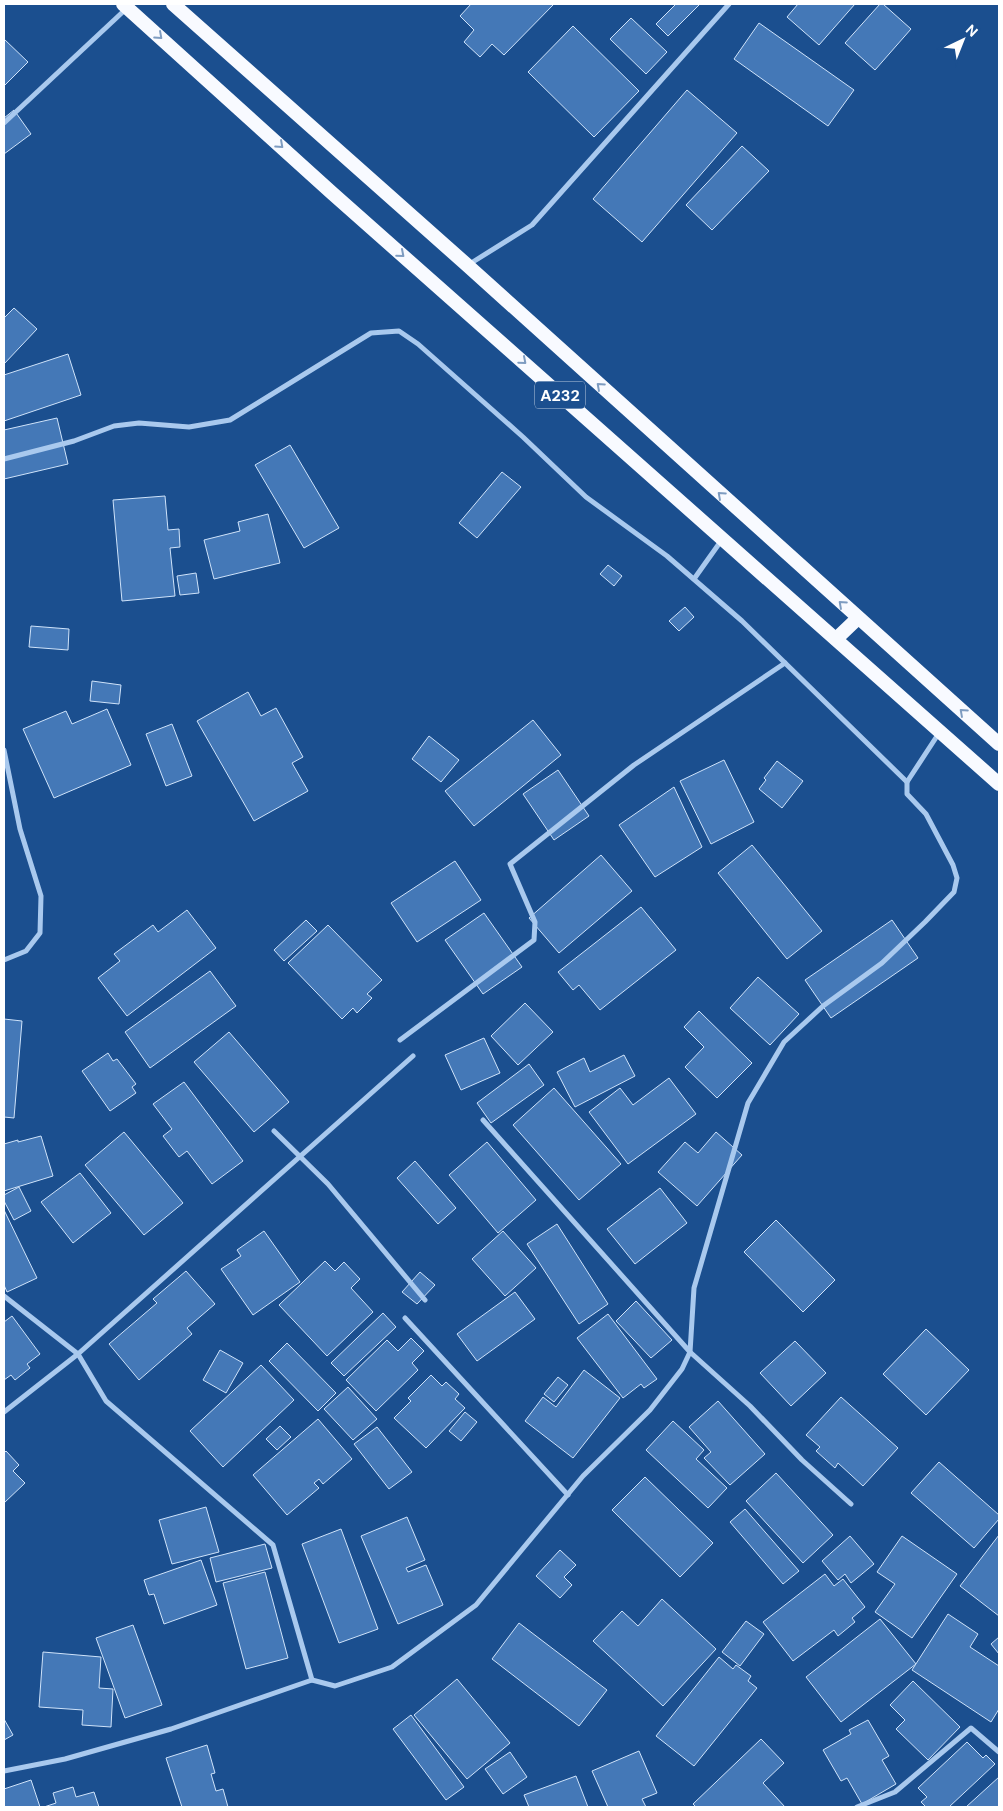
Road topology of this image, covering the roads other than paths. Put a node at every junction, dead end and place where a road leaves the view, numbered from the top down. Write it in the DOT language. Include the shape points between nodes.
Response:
graph roads {
  1 [pos="173,4"];
  2 [pos="729,4"];
  3 [pos="125,6"];
  4 [pos="4,123"];
  5 [pos="467,266"];
  6 [pos="4,459"];
  7 [pos="723,539"];
  8 [pos="694,579"];
  9 [pos="858,618"];
  10 [pos="836,639"];
  11 [pos="785,663"];
  12 [pos="940,731"];
  13 [pos="999,744"];
  14 [pos="4,750"];
  15 [pos="907,782"];
  16 [pos="999,784"];
  17 [pos="4,960"];
  18 [pos="400,1040"];
  19 [pos="413,1056"];
  20 [pos="483,1120"];
  21 [pos="274,1131"];
  22 [pos="301,1156"];
  23 [pos="4,1296"];
  24 [pos="424,1300"];
  25 [pos="406,1318"];
  26 [pos="690,1352"];
  27 [pos="78,1354"];
  28 [pos="4,1412"];
  29 [pos="568,1495"];
  30 [pos="851,1504"];
  31 [pos="312,1680"];
  32 [pos="999,1752"];
  33 [pos="4,1771"];
  34 [pos="858,1807"];
  1 -- 5 [label="highway, A232"];
  2 -- 5 [label="street" via="532,225"];
  3 -- 4 [label="street"];
  3 -- 7 [label="highway, A232, one-way"];
  9 -- 5 [label="highway, A232, one-way"];
  6 -- 8 [label="street" via="74,441 114,426 189,427 230,420 371,333 399,332 418,344 523,436 586,497"];
  7 -- 8 [label="street"];
  7 -- 10 [label="highway, A232"];
  8 -- 11 [label="street"];
  9 -- 10 [label="highway"];
  13 -- 9 [label="highway, A232, one-way"];
  10 -- 12 [label="highway, A232"];
  11 -- 15 [label="street"];
  11 -- 18 [label="street" via="634,765 510,864 535,922 534,940"];
  12 -- 15 [label="street"];
  12 -- 16 [label="highway, A232"];
  14 -- 17 [label="street" via="20,829 41,896 40,933 26,951"];
  15 -- 26 [label="street" via="907,794 926,814 953,865 957,878 954,892 882,963 823,1006 784,1042 748,1103 694,1288"];
  19 -- 22 [label="street"];
  20 -- 26 [label="street"];
  21 -- 22 [label="street"];
  22 -- 24 [label="street"];
  22 -- 27 [label="street"];
  23 -- 27 [label="street"];
  25 -- 29 [label="street"];
  26 -- 29 [label="street" via="682,1369 650,1410"];
  26 -- 30 [label="street"];
  27 -- 28 [label="street"];
  27 -- 31 [label="street" via="106,1401 273,1544"];
  29 -- 31 [label="street" via="476,1605 392,1667 335,1686"];
  31 -- 33 [label="street" via="162,1731 65,1759"];
  32 -- 34 [label="street" via="971,1728 895,1792"];
}
